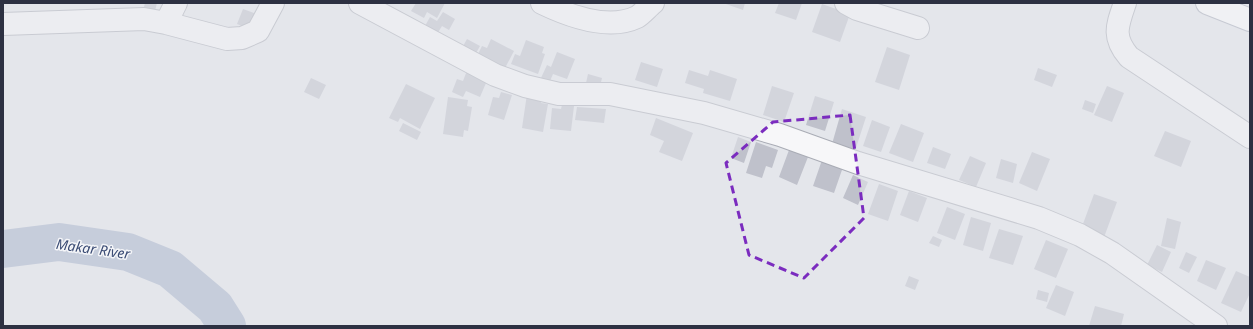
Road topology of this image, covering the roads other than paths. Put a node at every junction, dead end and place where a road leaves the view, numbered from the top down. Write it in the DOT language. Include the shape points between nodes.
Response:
graph roads {
  1 [pos="176,3"];
  2 [pos="273,3"];
  3 [pos="360,3"];
  4 [pos="542,3"];
  5 [pos="653,3"];
  6 [pos="846,3"];
  7 [pos="1125,3"];
  8 [pos="1207,3"];
  9 [pos="1250,20"];
  10 [pos="166,23"];
  11 [pos="3,24"];
  12 [pos="918,28"];
  13 [pos="1250,137"];
  14 [pos="1216,326"];
  1 -- 10 [label="street"];
  2 -- 10 [label="street" via="258,31 242,38 227,40"];
  3 -- 14 [label="street" via="494,75 525,86 559,94 610,94 704,113 1039,218 1080,235 1112,253"];
  4 -- 5 [label="street" via="586,20 612,23 637,17"];
  6 -- 12 [label="street"];
  7 -- 13 [label="street" via="1118,35 1121,47 1129,57"];
  8 -- 9 [label="main road"];
  10 -- 11 [label="street" via="116,18"];
}
